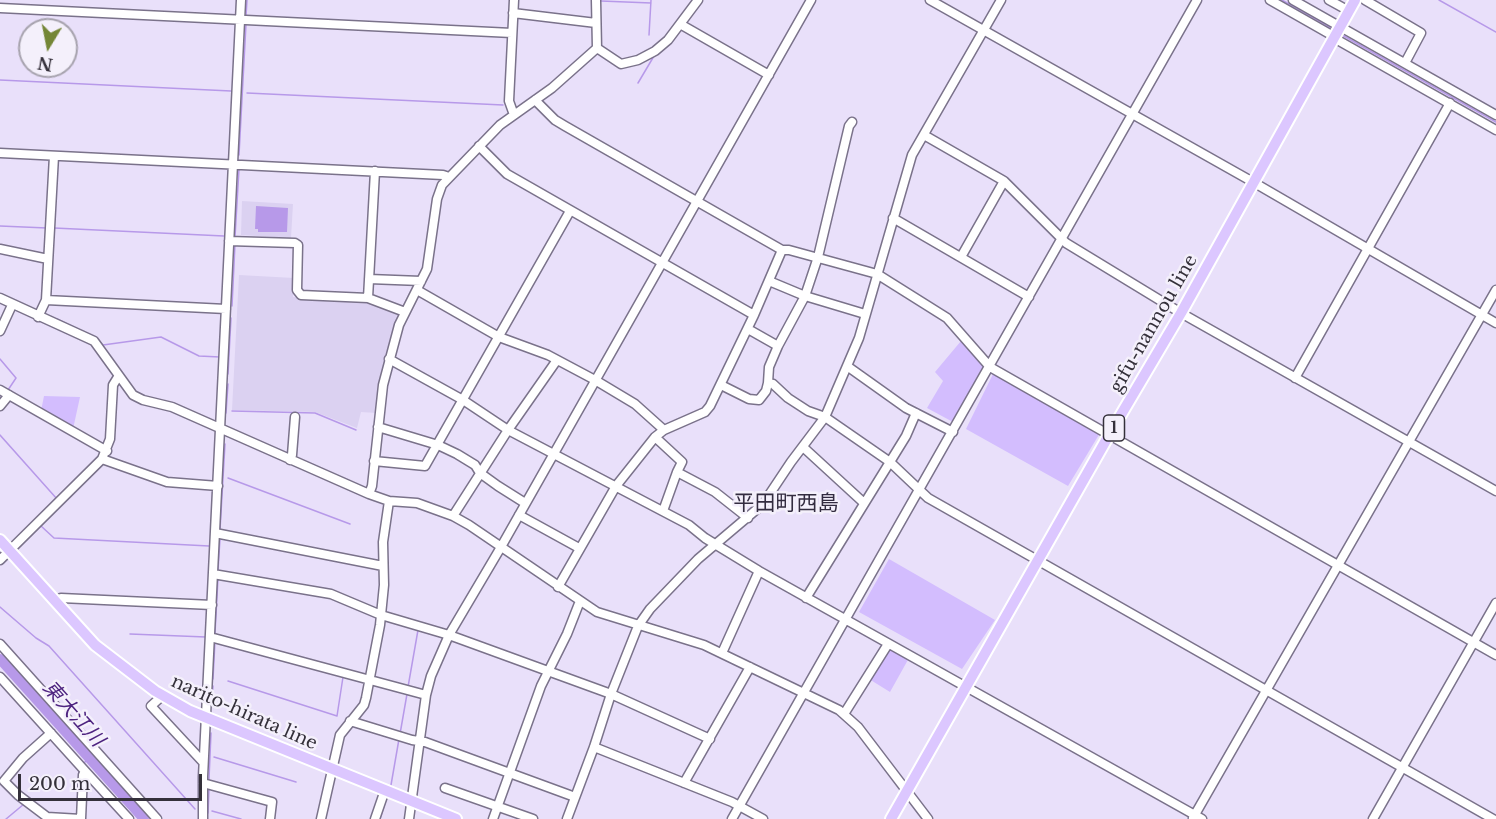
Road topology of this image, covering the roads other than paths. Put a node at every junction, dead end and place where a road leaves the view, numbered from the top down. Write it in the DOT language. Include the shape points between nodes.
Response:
graph roads {
  1 [pos="241,0"];
  2 [pos="514,0"];
  3 [pos="596,0"];
  4 [pos="698,0"];
  5 [pos="811,0"];
  6 [pos="930,0"];
  7 [pos="1001,0"];
  8 [pos="1197,0"];
  9 [pos="1270,0"];
  10 [pos="1293,0"];
  11 [pos="1329,0"];
  12 [pos="1355,0"];
  13 [pos="1365,0"];
  14 [pos="0,9"];
  15 [pos="1349,11"];
  16 [pos="513,13"];
  17 [pos="244,20"];
  18 [pos="596,23"];
  19 [pos="680,24"];
  20 [pos="983,30"];
  21 [pos="512,33"];
  22 [pos="1337,34"];
  23 [pos="597,48"];
  24 [pos="1405,63"];
  25 [pos="769,75"];
  26 [pos="535,100"];
  27 [pos="1450,103"];
  28 [pos="514,115"];
  29 [pos="1132,115"];
  30 [pos="1496,115"];
  31 [pos="852,122"];
  32 [pos="1496,130"];
  33 [pos="924,135"];
  34 [pos="479,146"];
  35 [pos="0,153"];
  36 [pos="54,156"];
  37 [pos="232,165"];
  38 [pos="375,171"];
  39 [pos="449,177"];
  40 [pos="1004,181"];
  41 [pos="1253,182"];
  42 [pos="697,201"];
  43 [pos="570,211"];
  44 [pos="893,218"];
  45 [pos="1061,240"];
  46 [pos="229,241"];
  47 [pos="1367,248"];
  48 [pos="0,249"];
  49 [pos="782,249"];
  50 [pos="818,257"];
  51 [pos="961,257"];
  52 [pos="48,259"];
  53 [pos="661,263"];
  54 [pos="877,274"];
  55 [pos="369,279"];
  56 [pos="769,281"];
  57 [pos="419,285"];
  58 [pos="1496,291"];
  59 [pos="805,296"];
  60 [pos="1029,297"];
  61 [pos="0,298"];
  62 [pos="368,298"];
  63 [pos="46,300"];
  64 [pos="12,305"];
  65 [pos="226,309"];
  66 [pos="405,312"];
  67 [pos="1181,313"];
  68 [pos="865,314"];
  69 [pos="754,315"];
  70 [pos="1482,315"];
  71 [pos="38,317"];
  72 [pos="1496,323"];
  73 [pos="748,329"];
  74 [pos="0,331"];
  75 [pos="499,337"];
  76 [pos="778,346"];
  77 [pos="389,359"];
  78 [pos="557,360"];
  79 [pos="847,366"];
  80 [pos="990,367"];
  81 [pos="118,377"];
  82 [pos="1295,378"];
  83 [pos="595,380"];
  84 [pos="768,383"];
  85 [pos="721,385"];
  86 [pos="0,390"];
  87 [pos="9,395"];
  88 [pos="463,400"];
  89 [pos="0,405"];
  90 [pos="916,413"];
  91 [pos="295,417"];
  92 [pos="825,417"];
  93 [pos="378,427"];
  94 [pos="220,429"];
  95 [pos="508,430"];
  96 [pos="664,430"];
  97 [pos="953,432"];
  98 [pos="1109,435"];
  99 [pos="655,437"];
  100 [pos="1409,442"];
  101 [pos="438,445"];
  102 [pos="803,447"];
  103 [pos="107,451"];
  104 [pos="554,454"];
  105 [pos="102,459"];
  106 [pos="290,460"];
  107 [pos="375,461"];
  108 [pos="890,462"];
  109 [pos="677,472"];
  110 [pos="480,473"];
  111 [pos="218,486"];
  112 [pos="616,486"];
  113 [pos="919,491"];
  114 [pos="1496,491"];
  115 [pos="369,494"];
  116 [pos="389,501"];
  117 [pos="525,503"];
  118 [pos="864,503"];
  119 [pos="663,511"];
  120 [pos="519,514"];
  121 [pos="453,516"];
  122 [pos="748,518"];
  123 [pos="215,532"];
  124 [pos="0,540"];
  125 [pos="714,544"];
  126 [pos="501,547"];
  127 [pos="579,548"];
  128 [pos="10,550"];
  129 [pos="0,560"];
  130 [pos="1039,560"];
  131 [pos="1339,565"];
  132 [pos="383,566"];
  133 [pos="759,571"];
  134 [pos="213,574"];
  135 [pos="558,587"];
  136 [pos="806,598"];
  137 [pos="55,600"];
  138 [pos="580,601"];
  139 [pos="1496,603"];
  140 [pos="212,605"];
  141 [pos="381,615"];
  142 [pos="846,619"];
  143 [pos="638,626"];
  144 [pos="448,635"];
  145 [pos="210,637"];
  146 [pos="1474,642"];
  147 [pos="0,644"];
  148 [pos="888,644"];
  149 [pos="722,653"];
  150 [pos="1496,655"];
  151 [pos="750,667"];
  152 [pos="548,673"];
  153 [pos="0,677"];
  154 [pos="369,681"];
  155 [pos="967,687"];
  156 [pos="1267,689"];
  157 [pos="804,692"];
  158 [pos="611,694"];
  159 [pos="426,695"];
  160 [pos="162,696"];
  161 [pos="844,714"];
  162 [pos="206,717"];
  163 [pos="350,721"];
  164 [pos="51,733"];
  165 [pos="710,738"];
  166 [pos="420,741"];
  167 [pos="594,747"];
  168 [pos="203,762"];
  169 [pos="1403,767"];
  170 [pos="332,768"];
  171 [pos="85,771"];
  172 [pos="510,772"];
  173 [pos="1,781"];
  174 [pos="202,783"];
  175 [pos="684,783"];
  176 [pos="445,788"];
  177 [pos="385,790"];
  178 [pos="907,791"];
  179 [pos="575,797"];
  180 [pos="411,801"];
  181 [pos="498,806"];
  182 [pos="740,806"];
  183 [pos="1197,818"];
  184 [pos="81,819"];
  185 [pos="129,819"];
  186 [pos="157,819"];
  187 [pos="204,819"];
  188 [pos="270,819"];
  189 [pos="321,819"];
  190 [pos="375,819"];
  191 [pos="409,819"];
  192 [pos="456,819"];
  193 [pos="493,819"];
  194 [pos="533,819"];
  195 [pos="567,819"];
  196 [pos="732,819"];
  197 [pos="764,819"];
  198 [pos="891,819"];
  199 [pos="928,819"];
  200 [pos="1373,819"];
  201 [pos="1493,819"];
  1 -- 17 [label="street"];
  2 -- 16 [label="street"];
  3 -- 18 [label="street"];
  4 -- 19 [label="street"];
  5 -- 25 [label="street"];
  6 -- 20 [label="street"];
  7 -- 20 [label="street"];
  8 -- 29 [label="street"];
  9 -- 22 [label="street"];
  10 -- 22 [label="street"];
  11 -- 15 [label="street"];
  12 -- 15 [label="main road, gifu-nannou line / 1"];
  13 -- 24 [label="street" via="1421,33"];
  14 -- 17 [label="street"];
  15 -- 22 [label="main road, gifu-nannou line / 1"];
  16 -- 18 [label="street"];
  16 -- 21 [label="street"];
  17 -- 21 [label="street"];
  17 -- 37 [label="street"];
  18 -- 23 [label="street"];
  19 -- 23 [label="street" via="655,51 627,64 613,60"];
  19 -- 25 [label="street"];
  20 -- 29 [label="street"];
  20 -- 33 [label="street"];
  21 -- 28 [label="street" via="509,101"];
  22 -- 24 [label="street"];
  22 -- 27 [label="street"];
  22 -- 41 [label="main road, gifu-nannou line / 1"];
  23 -- 26 [label="street"];
  24 -- 30 [label="street"];
  25 -- 42 [label="street"];
  26 -- 28 [label="street"];
  26 -- 42 [label="street" via="555,120"];
  27 -- 32 [label="street"];
  27 -- 47 [label="street"];
  28 -- 34 [label="street"];
  29 -- 41 [label="street"];
  29 -- 45 [label="street"];
  31 -- 50 [label="street"];
  33 -- 40 [label="street"];
  33 -- 44 [label="street" via="907,168"];
  34 -- 39 [label="street"];
  34 -- 43 [label="street" via="507,174"];
  35 -- 36 [label="street"];
  36 -- 37 [label="street"];
  36 -- 52 [label="street"];
  37 -- 38 [label="street"];
  37 -- 46 [label="street"];
  38 -- 39 [label="street"];
  38 -- 55 [label="street"];
  39 -- 57 [label="street" via="437,199 427,269"];
  40 -- 45 [label="street"];
  40 -- 51 [label="street"];
  41 -- 47 [label="street"];
  41 -- 67 [label="main road, gifu-nannou line / 1"];
  42 -- 49 [label="street"];
  42 -- 53 [label="street"];
  43 -- 53 [label="street"];
  43 -- 75 [label="street"];
  44 -- 51 [label="street"];
  44 -- 54 [label="street"];
  45 -- 60 [label="street"];
  45 -- 67 [label="street"];
  46 -- 62 [label="street" via="295,243 300,250 297,291 301,295"];
  46 -- 65 [label="street"];
  47 -- 70 [label="street"];
  47 -- 82 [label="street"];
  48 -- 52 [label="street"];
  49 -- 50 [label="street"];
  49 -- 56 [label="street"];
  50 -- 54 [label="street"];
  50 -- 59 [label="street"];
  51 -- 60 [label="street"];
  52 -- 63 [label="street"];
  53 -- 69 [label="street"];
  53 -- 83 [label="street"];
  54 -- 68 [label="street"];
  54 -- 80 [label="street" via="947,318"];
  55 -- 57 [label="street"];
  55 -- 62 [label="street"];
  56 -- 59 [label="street"];
  56 -- 69 [label="street"];
  57 -- 66 [label="street"];
  57 -- 75 [label="street"];
  58 -- 70 [label="street"];
  59 -- 68 [label="street"];
  59 -- 76 [label="street"];
  60 -- 80 [label="street"];
  61 -- 64 [label="street"];
  62 -- 66 [label="street"];
  63 -- 65 [label="street"];
  63 -- 71 [label="street"];
  64 -- 71 [label="street"];
  64 -- 74 [label="street"];
  65 -- 94 [label="street"];
  66 -- 77 [label="street"];
  67 -- 82 [label="street"];
  67 -- 98 [label="main road, gifu-nannou line / 1"];
  68 -- 79 [label="street"];
  69 -- 73 [label="street"];
  70 -- 72 [label="street"];
  70 -- 100 [label="street"];
  71 -- 81 [label="street" via="94,341"];
  73 -- 76 [label="street"];
  73 -- 85 [label="street"];
  75 -- 78 [label="street"];
  75 -- 88 [label="street"];
  76 -- 84 [label="street" via="769,367"];
  77 -- 88 [label="street"];
  77 -- 93 [label="street"];
  78 -- 83 [label="street"];
  78 -- 95 [label="street"];
  79 -- 90 [label="street"];
  79 -- 92 [label="street"];
  80 -- 97 [label="street"];
  80 -- 98 [label="street"];
  81 -- 94 [label="street" via="133,395 172,407"];
  81 -- 103 [label="street" via="113,385"];
  82 -- 100 [label="street"];
  83 -- 96 [label="street" via="635,404"];
  83 -- 104 [label="street"];
  84 -- 85 [label="street" via="759,400"];
  84 -- 92 [label="street" via="808,411"];
  85 -- 96 [label="street" via="705,412"];
  86 -- 87 [label="street"];
  87 -- 89 [label="street"];
  87 -- 103 [label="street"];
  88 -- 95 [label="street"];
  88 -- 101 [label="street"];
  90 -- 97 [label="street"];
  90 -- 108 [label="street"];
  91 -- 106 [label="street"];
  92 -- 102 [label="street"];
  92 -- 108 [label="street"];
  93 -- 101 [label="street"];
  93 -- 107 [label="street"];
  94 -- 106 [label="street"];
  94 -- 111 [label="street"];
  95 -- 104 [label="street"];
  95 -- 110 [label="street"];
  96 -- 99 [label="street"];
  97 -- 113 [label="street"];
  98 -- 130 [label="main road, gifu-nannou line / 1"];
  98 -- 131 [label="street"];
  99 -- 109 [label="street" via="682,462"];
  99 -- 112 [label="street"];
  100 -- 114 [label="street"];
  100 -- 131 [label="street"];
  101 -- 107 [label="street" via="425,466"];
  101 -- 110 [label="street" via="475,465"];
  102 -- 118 [label="street"];
  102 -- 122 [label="street" via="763,504"];
  103 -- 105 [label="street"];
  104 -- 112 [label="street"];
  104 -- 117 [label="street"];
  105 -- 111 [label="street" via="167,482"];
  105 -- 128 [label="street"];
  106 -- 115 [label="street"];
  107 -- 115 [label="street"];
  108 -- 113 [label="street"];
  108 -- 118 [label="street"];
  109 -- 119 [label="street"];
  109 -- 122 [label="street" via="715,492"];
  110 -- 117 [label="street"];
  110 -- 121 [label="street"];
  111 -- 123 [label="street"];
  112 -- 119 [label="street"];
  112 -- 127 [label="street"];
  113 -- 130 [label="street"];
  113 -- 142 [label="street"];
  115 -- 116 [label="street"];
  116 -- 121 [label="street" via="417,503"];
  116 -- 132 [label="street"];
  117 -- 120 [label="street"];
  118 -- 136 [label="street"];
  119 -- 125 [label="street"];
  120 -- 126 [label="street"];
  120 -- 127 [label="street"];
  121 -- 126 [label="street"];
  122 -- 125 [label="street"];
  123 -- 132 [label="street"];
  123 -- 134 [label="street"];
  124 -- 128 [label="main road, narito-hirata line"];
  125 -- 133 [label="street"];
  125 -- 143 [label="street"];
  126 -- 135 [label="street"];
  126 -- 144 [label="street"];
  127 -- 135 [label="street"];
  128 -- 129 [label="street"];
  128 -- 137 [label="main road, narito-hirata line"];
  130 -- 155 [label="main road, gifu-nannou line / 1"];
  130 -- 156 [label="street"];
  131 -- 146 [label="street"];
  131 -- 156 [label="street"];
  132 -- 141 [label="street"];
  133 -- 136 [label="street"];
  133 -- 149 [label="street"];
  134 -- 140 [label="street"];
  134 -- 141 [label="street" via="331,594"];
  135 -- 138 [label="street"];
  136 -- 142 [label="street"];
  137 -- 140 [label="street"];
  137 -- 160 [label="main road, narito-hirata line" via="95,645"];
  138 -- 143 [label="street" via="597,612"];
  138 -- 152 [label="street"];
  139 -- 146 [label="street"];
  140 -- 145 [label="street"];
  141 -- 144 [label="street"];
  141 -- 154 [label="street"];
  142 -- 148 [label="street"];
  142 -- 157 [label="street"];
  143 -- 149 [label="street"];
  143 -- 158 [label="street"];
  144 -- 152 [label="street"];
  144 -- 159 [label="street"];
  145 -- 154 [label="street"];
  145 -- 162 [label="street"];
  146 -- 150 [label="street"];
  146 -- 169 [label="street"];
  147 -- 186 [label="street"];
  148 -- 155 [label="street"];
  148 -- 161 [label="street"];
  149 -- 151 [label="street"];
  151 -- 157 [label="street"];
  151 -- 165 [label="street"];
  152 -- 158 [label="street"];
  152 -- 172 [label="street"];
  153 -- 164 [label="street"];
  154 -- 159 [label="street"];
  154 -- 163 [label="street" via="364,705"];
  155 -- 178 [label="main road, gifu-nannou line / 1"];
  155 -- 183 [label="street"];
  156 -- 169 [label="street"];
  156 -- 183 [label="street"];
  157 -- 161 [label="street"];
  157 -- 182 [label="street"];
  158 -- 165 [label="street"];
  158 -- 167 [label="street"];
  159 -- 166 [label="street"];
  160 -- 162 [label="main road, narito-hirata line"];
  160 -- 168 [label="street" via="151,706"];
  161 -- 178 [label="street"];
  162 -- 168 [label="street"];
  162 -- 170 [label="main road, narito-hirata line"];
  163 -- 166 [label="street"];
  163 -- 170 [label="street" via="340,735"];
  164 -- 171 [label="street"];
  164 -- 173 [label="street"];
  165 -- 175 [label="street"];
  166 -- 172 [label="street"];
  166 -- 180 [label="street"];
  167 -- 175 [label="street"];
  167 -- 179 [label="street"];
  168 -- 174 [label="street"];
  169 -- 200 [label="street"];
  169 -- 201 [label="street"];
  170 -- 177 [label="main road, narito-hirata line"];
  170 -- 189 [label="street"];
  171 -- 184 [label="street"];
  171 -- 185 [label="street"];
  172 -- 179 [label="street"];
  172 -- 181 [label="street"];
  173 -- 184 [label="street" via="47,817"];
  174 -- 187 [label="street"];
  174 -- 188 [label="street" via="272,802"];
  175 -- 182 [label="street"];
  176 -- 181 [label="street"];
  177 -- 180 [label="main road, narito-hirata line"];
  177 -- 190 [label="street"];
  178 -- 198 [label="main road, gifu-nannou line / 1"];
  178 -- 199 [label="street"];
  179 -- 195 [label="street"];
  180 -- 191 [label="street"];
  180 -- 192 [label="main road, narito-hirata line"];
  181 -- 193 [label="street"];
  181 -- 194 [label="street"];
  182 -- 196 [label="street"];
  182 -- 197 [label="street"];
}
